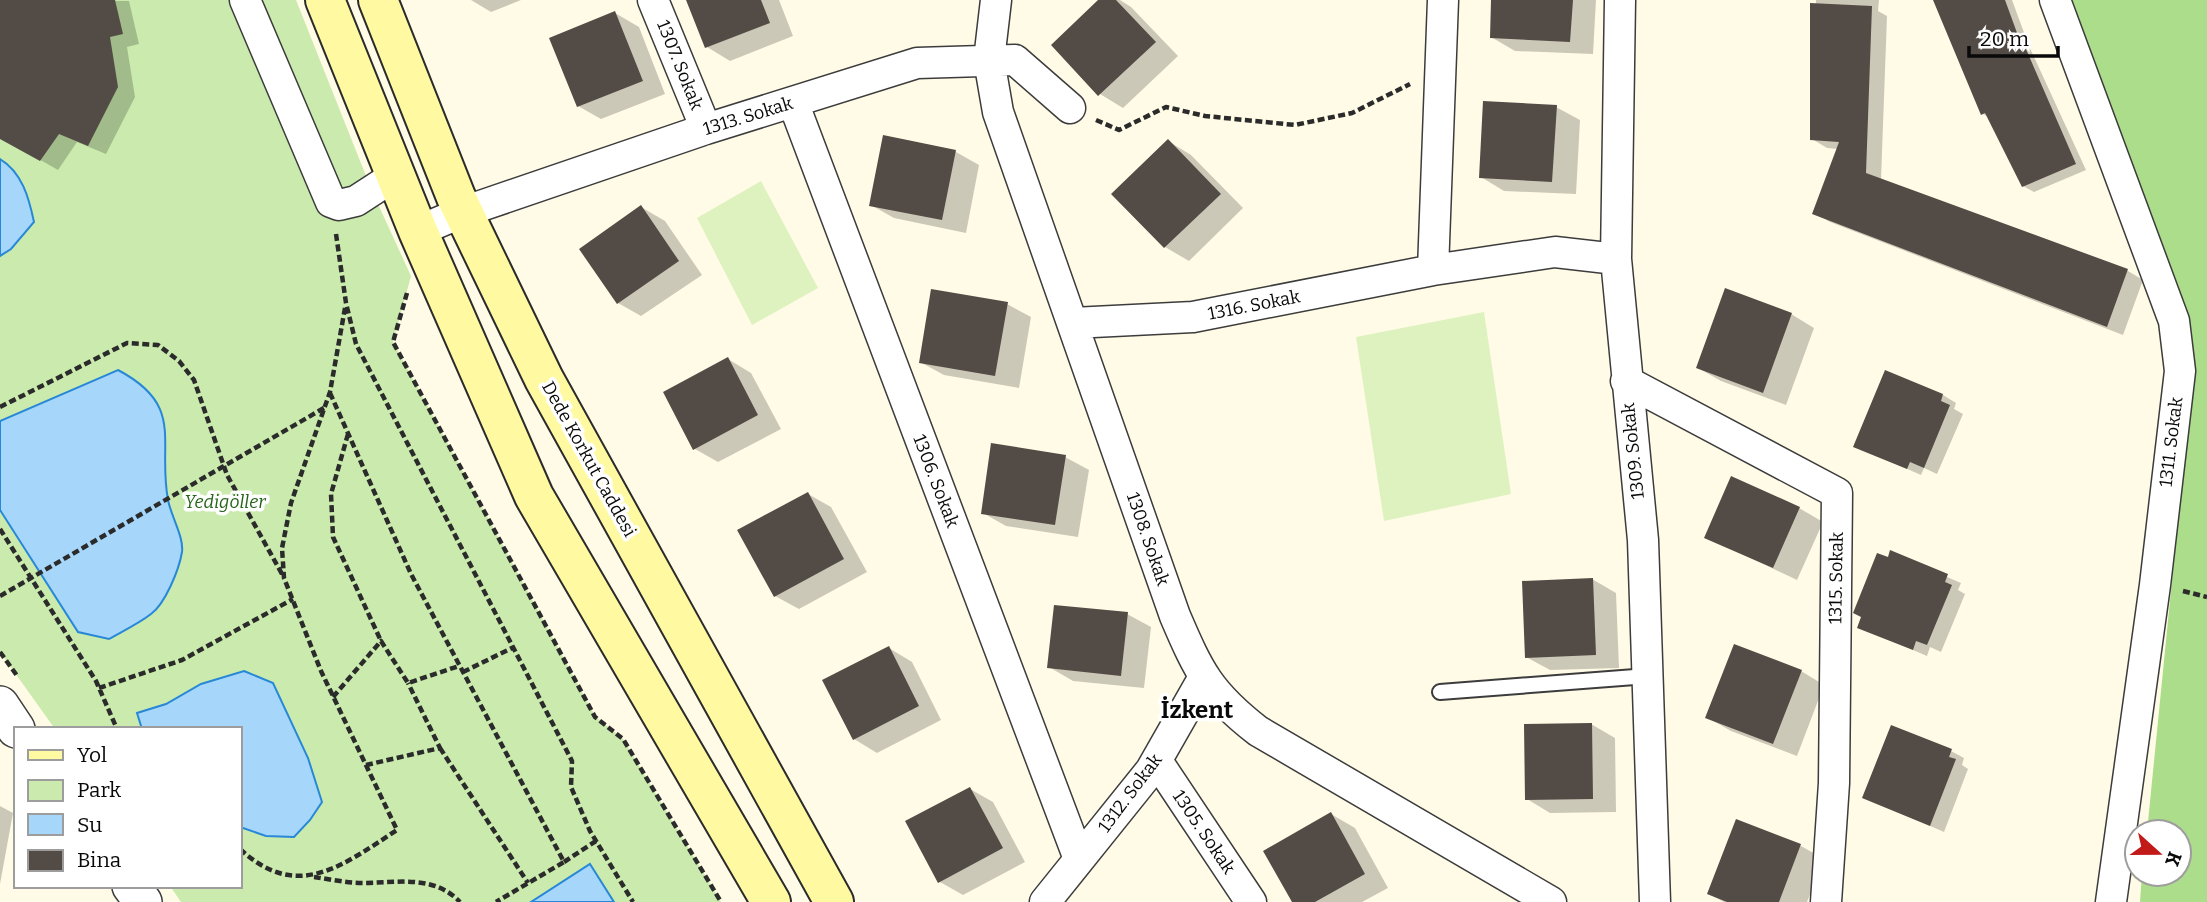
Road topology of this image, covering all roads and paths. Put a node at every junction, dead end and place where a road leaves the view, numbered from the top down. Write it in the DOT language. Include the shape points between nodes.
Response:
graph roads {
  1 [pos="245,0"];
  2 [pos="325,0"];
  3 [pos="378,0"];
  4 [pos="653,0"];
  5 [pos="996,0"];
  6 [pos="1443,0"];
  7 [pos="1620,0"];
  8 [pos="2055,0"];
  9 [pos="989,60"];
  10 [pos="1440,65"];
  11 [pos="793,102"];
  12 [pos="1070,108"];
  13 [pos="706,129"];
  14 [pos="396,175"];
  15 [pos="331,202"];
  16 [pos="463,212"];
  17 [pos="418,230"];
  18 [pos="1616,260"];
  19 [pos="1433,271"];
  20 [pos="408,289"];
  21 [pos="346,303"];
  22 [pos="1073,323"];
  23 [pos="1626,381"];
  24 [pos="330,392"];
  25 [pos="0,407"];
  26 [pos="324,408"];
  27 [pos="348,433"];
  28 [pos="0,529"];
  29 [pos="284,578"];
  30 [pos="0,596"];
  31 [pos="293,599"];
  32 [pos="381,641"];
  33 [pos="514,647"];
  34 [pos="459,666"];
  35 [pos="463,672"];
  36 [pos="1648,676"];
  37 [pos="1204,677"];
  38 [pos="408,683"];
  39 [pos="99,688"];
  40 [pos="1440,692"];
  41 [pos="334,697"];
  42 [pos="0,706"];
  43 [pos="15,727"];
  44 [pos="116,727"];
  45 [pos="440,748"];
  46 [pos="1157,761"];
  47 [pos="366,765"];
  48 [pos="596,841"];
  49 [pos="242,851"];
  50 [pos="1079,859"];
  51 [pos="564,862"];
  52 [pos="312,876"];
  53 [pos="528,883"];
  54 [pos="1059,896"];
  55 [pos="460,902"];
  56 [pos="496,902"];
  57 [pos="633,902"];
  58 [pos="721,902"];
  59 [pos="771,902"];
  60 [pos="834,902"];
  61 [pos="1251,902"];
  62 [pos="1551,902"];
  63 [pos="1655,902"];
  64 [pos="1826,902"];
  65 [pos="2111,902"];
  1 -- 15 [label="street"];
  2 -- 14 [label="main road"];
  3 -- 16 [label="main road, Dede Korkut Caddesi"];
  4 -- 13 [label="street, 1307. Sokak"];
  5 -- 9 [label="street, 1308. Sokak"];
  6 -- 10 [label="street"];
  7 -- 18 [label="street, 1309. Sokak"];
  8 -- 65 [label="street, 1311. Sokak" via="2174,321 2180,371"];
  9 -- 11 [label="street, 1313. Sokak" via="917,63"];
  9 -- 12 [label="street, 1313. Sokak" via="1015,60"];
  9 -- 22 [label="street, 1308. Sokak" via="998,112"];
  10 -- 12 [label="path" via="1352,113 1295,125 1205,116 1166,107 1119,130"];
  10 -- 19 [label="street"];
  11 -- 13 [label="street, 1313. Sokak"];
  11 -- 50 [label="street, 1306. Sokak"];
  13 -- 16 [label="street, 1313. Sokak"];
  14 -- 15 [label="street" via="356,201"];
  14 -- 17 [label="main road"];
  15 -- 21 [label="path"];
  16 -- 17 [label="street, 1313. Sokak"];
  16 -- 60 [label="main road, Dede Korkut Caddesi" via="544,379"];
  17 -- 59 [label="main road" via="534,496"];
  18 -- 19 [label="street, 1316. Sokak" via="1555,252"];
  18 -- 23 [label="street, 1309. Sokak"];
  19 -- 22 [label="street, 1316. Sokak" via="1193,317"];
  20 -- 58 [label="path" via="393,342 595,717 623,739"];
  21 -- 24 [label="path"];
  21 -- 33 [label="path" via="356,344 374,383"];
  22 -- 37 [label="street, 1308. Sokak" via="1175,616"];
  23 -- 36 [label="street, 1309. Sokak" via="1643,540"];
  23 -- 64 [label="street, 1315. Sokak" via="1837,493 1833,783"];
  24 -- 26 [label="path"];
  24 -- 27 [label="path"];
  25 -- 29 [label="path" via="127,344 158,345 194,380 228,475"];
  26 -- 29 [label="path" via="290,503 282,548"];
  26 -- 30 [label="path, bridge"];
  27 -- 32 [label="path" via="331,494 333,537"];
  27 -- 34 [label="path" via="411,574"];
  28 -- 39 [label="path"];
  29 -- 31 [label="path"];
  31 -- 39 [label="path" via="182,660"];
  31 -- 41 [label="path"];
  32 -- 38 [label="path"];
  32 -- 41 [label="path"];
  33 -- 35 [label="path"];
  33 -- 48 [label="path" via="572,761 571,787"];
  34 -- 35 [label="path"];
  34 -- 38 [label="path"];
  35 -- 51 [label="path"];
  36 -- 40 [label="lane"];
  36 -- 63 [label="street, 1309. Sokak"];
  37 -- 46 [label="street, 1312. Sokak"];
  37 -- 62 [label="street, 1308. Sokak" via="1225,706 1258,731"];
  38 -- 45 [label="path"];
  39 -- 44 [label="path"];
  41 -- 47 [label="path"];
  42 -- 43 [label="street"];
  45 -- 47 [label="path"];
  45 -- 53 [label="path"];
  46 -- 50 [label="street, 1312. Sokak"];
  46 -- 61 [label="street, 1305. Sokak"];
  47 -- 52 [label="path" via="397,830 342,866"];
  48 -- 51 [label="path"];
  48 -- 57 [label="path"];
  49 -- 52 [label="path" via="283,878"];
  50 -- 54 [label="street, 1312. Sokak"];
  51 -- 53 [label="path"];
  52 -- 55 [label="path" via="359,883 421,881 448,890"];
  53 -- 56 [label="path"];
}
